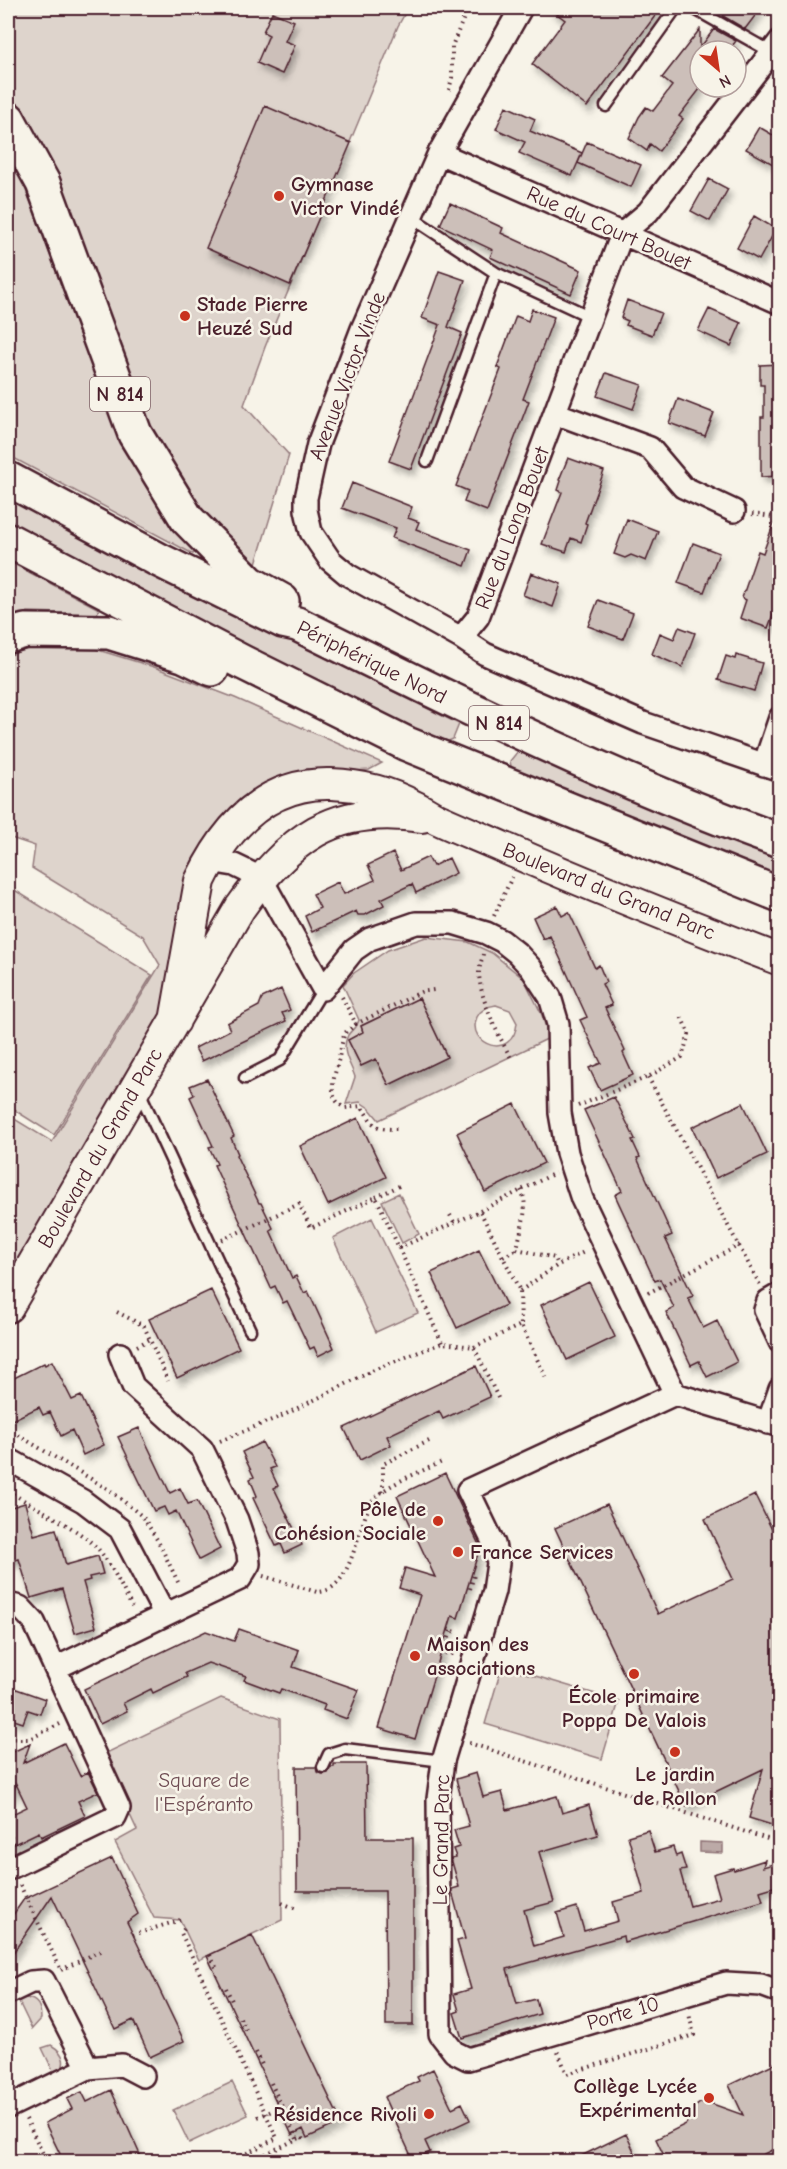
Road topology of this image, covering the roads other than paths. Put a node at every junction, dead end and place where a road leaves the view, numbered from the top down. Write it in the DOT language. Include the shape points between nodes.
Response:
graph roads {
  1 [pos="521,8"];
  2 [pos="676,8"];
  3 [pos="693,8"];
  4 [pos="775,47"];
  5 [pos="606,106"];
  6 [pos="8,120"];
  7 [pos="439,153"];
  8 [pos="411,217"];
  9 [pos="622,234"];
  10 [pos="496,273"];
  11 [pos="780,303"];
  12 [pos="591,317"];
  13 [pos="555,412"];
  14 [pos="427,461"];
  15 [pos="8,479"];
  16 [pos="734,511"];
  17 [pos="8,540"];
  18 [pos="297,624"];
  19 [pos="8,636"];
  20 [pos="461,638"];
  21 [pos="780,717"];
  22 [pos="407,744"];
  23 [pos="772,767"];
  24 [pos="440,820"];
  25 [pos="780,841"];
  26 [pos="210,861"];
  27 [pos="261,878"];
  28 [pos="780,895"];
  29 [pos="780,960"];
  30 [pos="327,983"];
  31 [pos="175,1021"];
  32 [pos="245,1078"];
  33 [pos="136,1086"];
  34 [pos="774,1297"];
  35 [pos="8,1307"];
  36 [pos="250,1330"];
  37 [pos="780,1342"];
  38 [pos="120,1354"];
  39 [pos="780,1389"];
  40 [pos="675,1394"];
  41 [pos="774,1424"];
  42 [pos="8,1459"];
  43 [pos="8,1604"];
  44 [pos="165,1615"];
  45 [pos="56,1668"];
  46 [pos="443,1761"];
  47 [pos="323,1767"];
  48 [pos="10,1868"];
  49 [pos="780,1992"];
  50 [pos="8,1993"];
  51 [pos="468,2059"];
  52 [pos="88,2068"];
  53 [pos="143,2076"];
  54 [pos="12,2105"];
  1 -- 7 [label="street, Avenue Victor Vinde"];
  2 -- 5 [label="lane"];
  3 -- 4 [label="lane"];
  4 -- 9 [label="street, Rue du Long Bouet" via="648,212"];
  6 -- 18 [label="highway, N 814" via="43,183 135,434 187,519 250,582 291,607"];
  7 -- 8 [label="street, Avenue Victor Vinde"];
  7 -- 9 [label="street, Rue du Court Bouet"];
  8 -- 10 [label="lane"];
  8 -- 20 [label="street, Avenue Victor Vinde" via="318,444 306,510 319,546 348,575"];
  9 -- 11 [label="street, Rue du Court Bouet"];
  9 -- 12 [label="street, Rue du Long Bouet"];
  10 -- 12 [label="lane"];
  10 -- 14 [label="lane"];
  12 -- 13 [label="street, Rue du Long Bouet"];
  13 -- 16 [label="street" via="650,448 682,487"];
  13 -- 20 [label="street, Rue du Long Bouet" via="478,617"];
  15 -- 18 [label="highway, Périphérique Nord / N 814" via="159,560 283,621"];
  17 -- 22 [label="highway, N 814"];
  18 -- 25 [label="highway, Périphérique Nord / N 814" via="496,722 705,814"];
  19 -- 22 [label="highway, N 814" via="25,630 109,632 183,655 372,744"];
  20 -- 23 [label="street, Avenue Victor Vinde" via="485,654 593,703"];
  21 -- 23 [label="street"];
  22 -- 28 [label="highway, N 814"];
  24 -- 26 [label="street, Boulevard du Grand Parc" via="412,804 361,788 329,784 298,788 281,792 246,815"];
  24 -- 27 [label="street, Boulevard du Grand Parc" via="387,814 329,825 307,835"];
  24 -- 29 [label="street, Boulevard du Grand Parc" via="575,879"];
  26 -- 27 [label="street" via="234,865"];
  26 -- 31 [label="street, Boulevard du Grand Parc" via="200,881"];
  27 -- 30 [label="street"];
  27 -- 31 [label="street, Boulevard du Grand Parc"];
  30 -- 32 [label="lane" via="280,1060"];
  30 -- 40 [label="street" via="354,950 370,939 416,923 453,923 489,935 517,953 531,968 550,997 558,1024 560,1113 567,1153 582,1199"];
  31 -- 33 [label="street, Boulevard du Grand Parc"];
  33 -- 35 [label="street, Boulevard du Grand Parc"];
  33 -- 36 [label="lane"];
  34 -- 37 [label="street" via="765,1310"];
  38 -- 44 [label="street" via="133,1386 202,1449 237,1520 248,1553 249,1564 240,1579"];
  39 -- 41 [label="street"];
  40 -- 41 [label="street"];
  40 -- 46 [label="street, Le Grand Parc" via="468,1490 494,1544 498,1563 494,1591"];
  42 -- 44 [label="street" via="82,1501 120,1529"];
  43 -- 45 [label="street" via="20,1607 34,1622"];
  44 -- 45 [label="street"];
  45 -- 48 [label="street" via="119,1808 115,1817"];
  46 -- 47 [label="lane" via="345,1749 329,1754"];
  46 -- 51 [label="street, Le Grand Parc" via="438,1799 440,2034 454,2052"];
  49 -- 51 [label="street, Porte 10" via="761,1985 726,1983"];
  50 -- 52 [label="street" via="52,1975"];
  52 -- 53 [label="street" via="122,2065"];
  52 -- 54 [label="street"];
}
